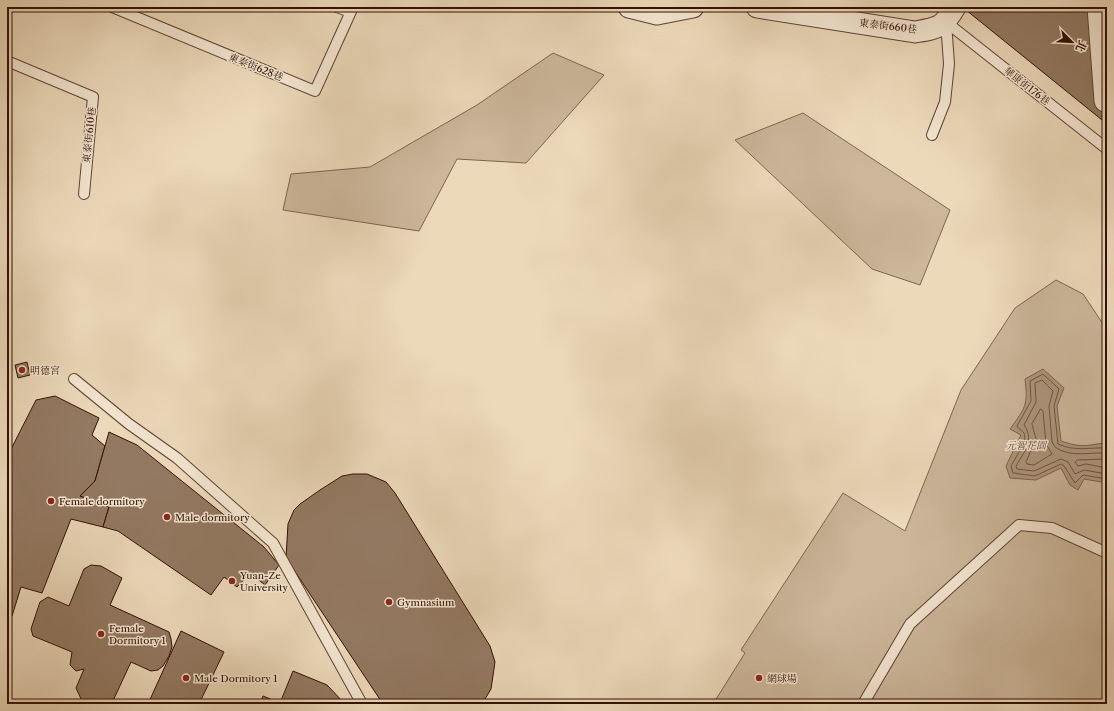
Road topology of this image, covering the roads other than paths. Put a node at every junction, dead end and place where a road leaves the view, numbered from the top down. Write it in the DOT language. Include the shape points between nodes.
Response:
graph roads {
  1 [pos="112,7"];
  2 [pos="337,7"];
  3 [pos="629,7"];
  4 [pos="693,7"];
  5 [pos="757,7"];
  6 [pos="1098,7"];
  7 [pos="352,10"];
  8 [pos="951,15"];
  9 [pos="7,61"];
  10 [pos="1105,101"];
  11 [pos="932,135"];
  12 [pos="1107,149"];
  13 [pos="84,194"];
  14 [pos="74,379"];
  15 [pos="1107,553"];
  16 [pos="362,704"];
  17 [pos="863,704"];
  1 -- 7 [label="lane, 東泰街628巷" via="315,91"];
  2 -- 7 [label="lane"];
  3 -- 4 [label="street" via="657,14"];
  5 -- 8 [label="street, 東泰街660巷" via="915,32 931,29"];
  6 -- 10 [label="street"];
  8 -- 11 [label="lane" via="945,102"];
  8 -- 12 [label="lane, 華康街176巷"];
  9 -- 13 [label="lane, 東泰街610巷" via="93,97"];
  14 -- 16 [label="lane" via="129,424 177,458 273,543"];
  15 -- 17 [label="lane" via="1052,528 1019,525 910,624"];
}
